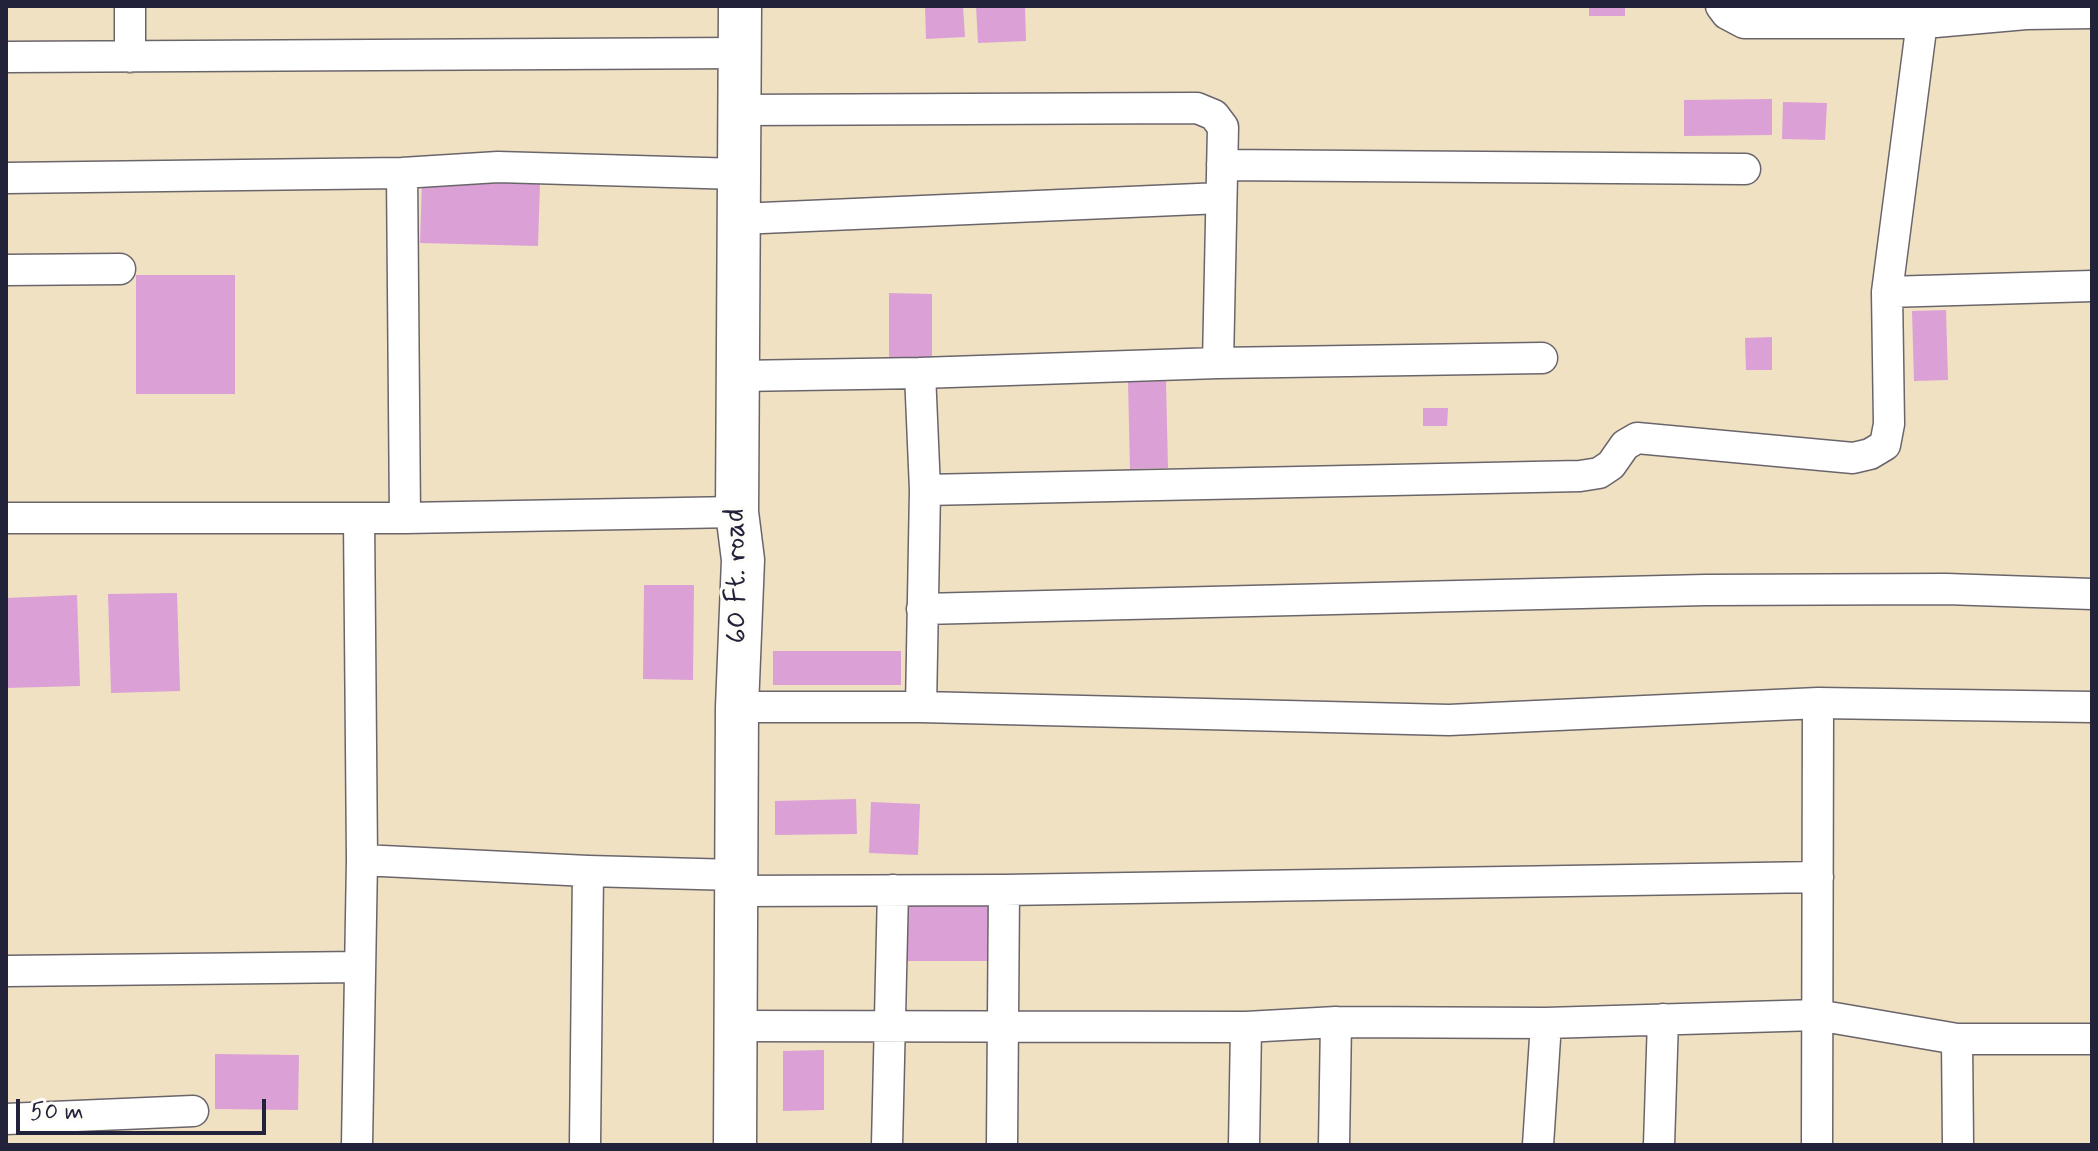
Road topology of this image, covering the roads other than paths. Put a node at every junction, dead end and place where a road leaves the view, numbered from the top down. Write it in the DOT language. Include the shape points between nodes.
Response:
graph roads {
  1 [pos="130,6"];
  2 [pos="740,6"];
  3 [pos="1721,6"];
  4 [pos="2092,13"];
  5 [pos="1924,15"];
  6 [pos="740,53"];
  7 [pos="6,57"];
  8 [pos="130,57"];
  9 [pos="739,110"];
  10 [pos="1222,165"];
  11 [pos="1745,169"];
  12 [pos="402,173"];
  13 [pos="739,174"];
  14 [pos="6,178"];
  15 [pos="1221,198"];
  16 [pos="739,219"];
  17 [pos="120,269"];
  18 [pos="6,270"];
  19 [pos="2092,286"];
  20 [pos="1887,292"];
  21 [pos="1542,358"];
  22 [pos="1218,363"];
  23 [pos="920,373"];
  24 [pos="738,376"];
  25 [pos="925,490"];
  26 [pos="737,512"];
  27 [pos="6,518"];
  28 [pos="359,518"];
  29 [pos="405,518"];
  30 [pos="2092,594"];
  31 [pos="922,609"];
  32 [pos="1818,703"];
  33 [pos="737,707"];
  34 [pos="921,707"];
  35 [pos="2092,707"];
  36 [pos="362,860"];
  37 [pos="588,871"];
  38 [pos="1818,877"];
  39 [pos="735,883"];
  40 [pos="893,890"];
  41 [pos="1004,890"];
  42 [pos="360,967"];
  43 [pos="6,971"];
  44 [pos="1817,1015"];
  45 [pos="1663,1019"];
  46 [pos="1336,1022"];
  47 [pos="1546,1023"];
  48 [pos="1002,1025"];
  49 [pos="736,1026"];
  50 [pos="888,1027"];
  51 [pos="1246,1027"];
  52 [pos="1957,1039"];
  53 [pos="2092,1039"];
  54 [pos="193,1111"];
  55 [pos="6,1119"];
  56 [pos="357,1145"];
  57 [pos="585,1145"];
  58 [pos="735,1145"];
  59 [pos="887,1145"];
  60 [pos="1002,1145"];
  61 [pos="1244,1145"];
  62 [pos="1334,1145"];
  63 [pos="1538,1145"];
  64 [pos="1659,1145"];
  65 [pos="1817,1145"];
  66 [pos="1958,1145"];
  1 -- 8 [label="street"];
  2 -- 6 [label="street, 60 Ft. road"];
  3 -- 5 [label="street" via="1744,23"];
  4 -- 5 [label="street"];
  5 -- 20 [label="street"];
  6 -- 8 [label="street"];
  6 -- 9 [label="street, 60 Ft. road"];
  7 -- 8 [label="street"];
  9 -- 10 [label="street" via="1197,108 1214,115 1223,127"];
  9 -- 13 [label="street, 60 Ft. road"];
  10 -- 11 [label="street"];
  10 -- 15 [label="street"];
  12 -- 13 [label="street" via="498,167"];
  12 -- 14 [label="street"];
  12 -- 29 [label="street"];
  13 -- 16 [label="street, 60 Ft. road"];
  15 -- 16 [label="street"];
  15 -- 22 [label="street"];
  16 -- 24 [label="street, 60 Ft. road"];
  17 -- 18 [label="street"];
  19 -- 20 [label="street"];
  20 -- 25 [label="street" via="1885,445 1853,458 1637,438 1599,473 1580,476"];
  21 -- 22 [label="street"];
  22 -- 23 [label="street"];
  23 -- 24 [label="street"];
  23 -- 25 [label="street"];
  24 -- 26 [label="street, 60 Ft. road"];
  25 -- 31 [label="street"];
  26 -- 29 [label="street"];
  26 -- 33 [label="street, 60 Ft. road" via="743,560"];
  27 -- 28 [label="street"];
  28 -- 29 [label="street"];
  28 -- 36 [label="street"];
  30 -- 31 [label="street" via="1705,590"];
  31 -- 34 [label="street"];
  32 -- 34 [label="street" via="1449,720"];
  32 -- 35 [label="street"];
  32 -- 38 [label="street"];
  33 -- 34 [label="street"];
  33 -- 39 [label="street, 60 Ft. road"];
  36 -- 37 [label="street"];
  36 -- 42 [label="street"];
  37 -- 39 [label="street"];
  37 -- 57 [label="street"];
  38 -- 41 [label="street"];
  38 -- 44 [label="street"];
  39 -- 40 [label="street"];
  39 -- 49 [label="street, 60 Ft. road"];
  40 -- 41 [label="street"];
  40 -- 50 [label="street"];
  41 -- 48 [label="street"];
  42 -- 43 [label="street"];
  42 -- 56 [label="street"];
  44 -- 45 [label="street"];
  44 -- 52 [label="street"];
  44 -- 65 [label="street"];
  45 -- 47 [label="street"];
  45 -- 64 [label="street"];
  46 -- 47 [label="street"];
  46 -- 51 [label="street"];
  46 -- 62 [label="street"];
  47 -- 63 [label="street"];
  48 -- 50 [label="street"];
  48 -- 51 [label="street"];
  48 -- 60 [label="street"];
  49 -- 50 [label="street"];
  49 -- 58 [label="street, 60 Ft. road"];
  50 -- 59 [label="street"];
  51 -- 61 [label="street"];
  52 -- 53 [label="street"];
  52 -- 66 [label="street"];
  54 -- 55 [label="street"];
}
